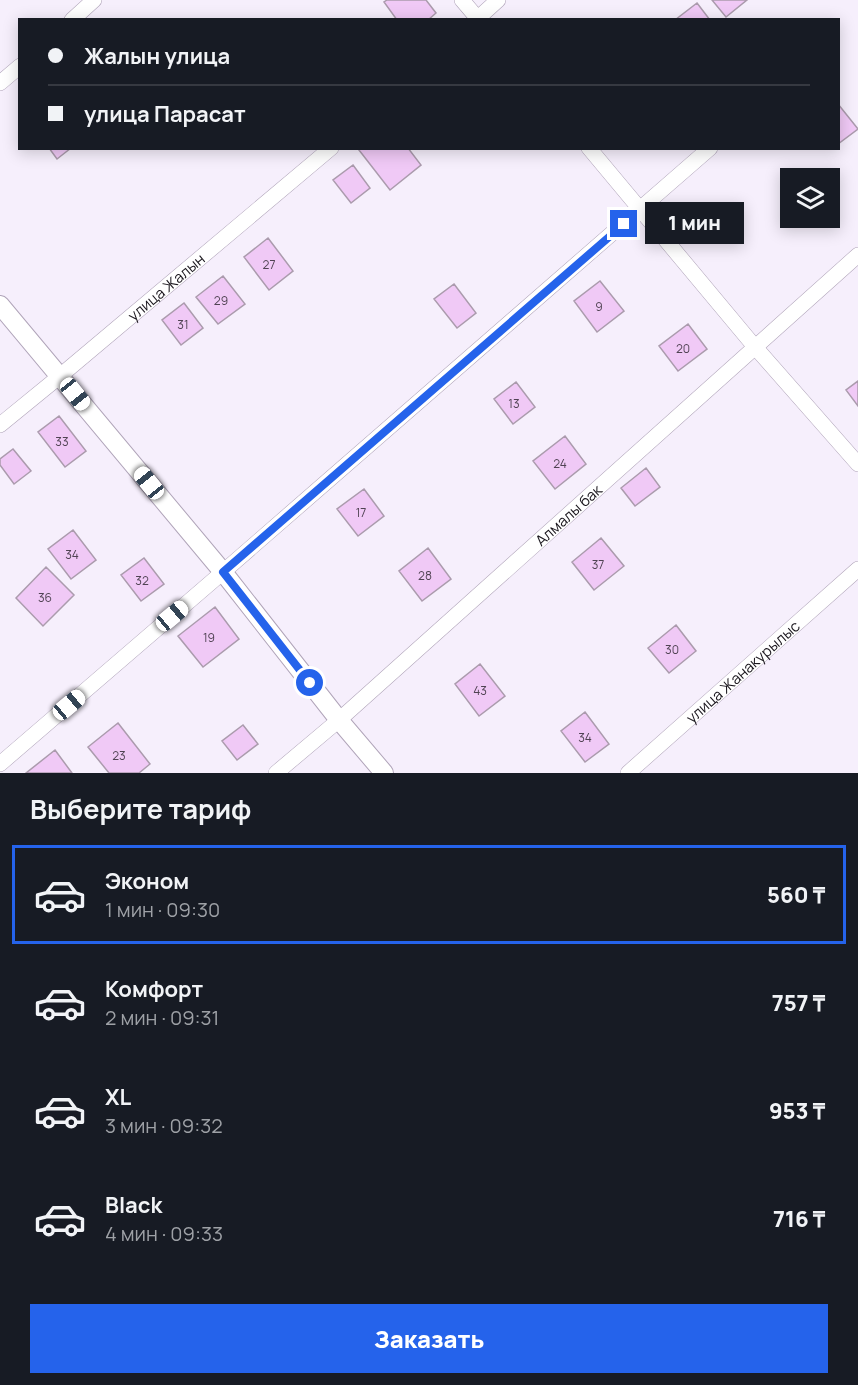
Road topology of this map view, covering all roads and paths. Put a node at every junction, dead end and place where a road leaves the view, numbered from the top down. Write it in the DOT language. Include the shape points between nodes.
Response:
graph roads {
  1 [pos="94,0"];
  2 [pos="462,0"];
  3 [pos="498,0"];
  4 [pos="74,18"];
  5 [pos="477,18"];
  6 [pos="479,18"];
  7 [pos="18,68"];
  8 [pos="0,83"];
  9 [pos="329,150"];
  10 [pos="591,150"];
  11 [pos="708,150"];
  12 [pos="641,209"];
  13 [pos="858,255"];
  14 [pos="0,305"];
  15 [pos="755,347"];
  16 [pos="60,376"];
  17 [pos="0,425"];
  18 [pos="858,464"];
  19 [pos="858,569"];
  20 [pos="223,572"];
  21 [pos="339,720"];
  22 [pos="0,764"];
  23 [pos="276,773"];
  24 [pos="384,773"];
  25 [pos="628,773"];
  1 -- 4 [label="street"];
  2 -- 5 [label="street"];
  3 -- 6 [label="street"];
  7 -- 8 [label="street"];
  9 -- 16 [label="street, улица Жалын"];
  10 -- 12 [label="street"];
  11 -- 12 [label="street"];
  12 -- 15 [label="street"];
  12 -- 20 [label="street"];
  13 -- 15 [label="street, Алмалы бак"];
  14 -- 16 [label="street"];
  15 -- 18 [label="street"];
  15 -- 21 [label="street, Алмалы бак"];
  16 -- 17 [label="street, улица Жалын"];
  16 -- 20 [label="street"];
  19 -- 25 [label="street, улица Жанакурылыс"];
  20 -- 21 [label="street"];
  20 -- 22 [label="street"];
  21 -- 23 [label="street, Алмалы бак"];
  21 -- 24 [label="street"];
}
